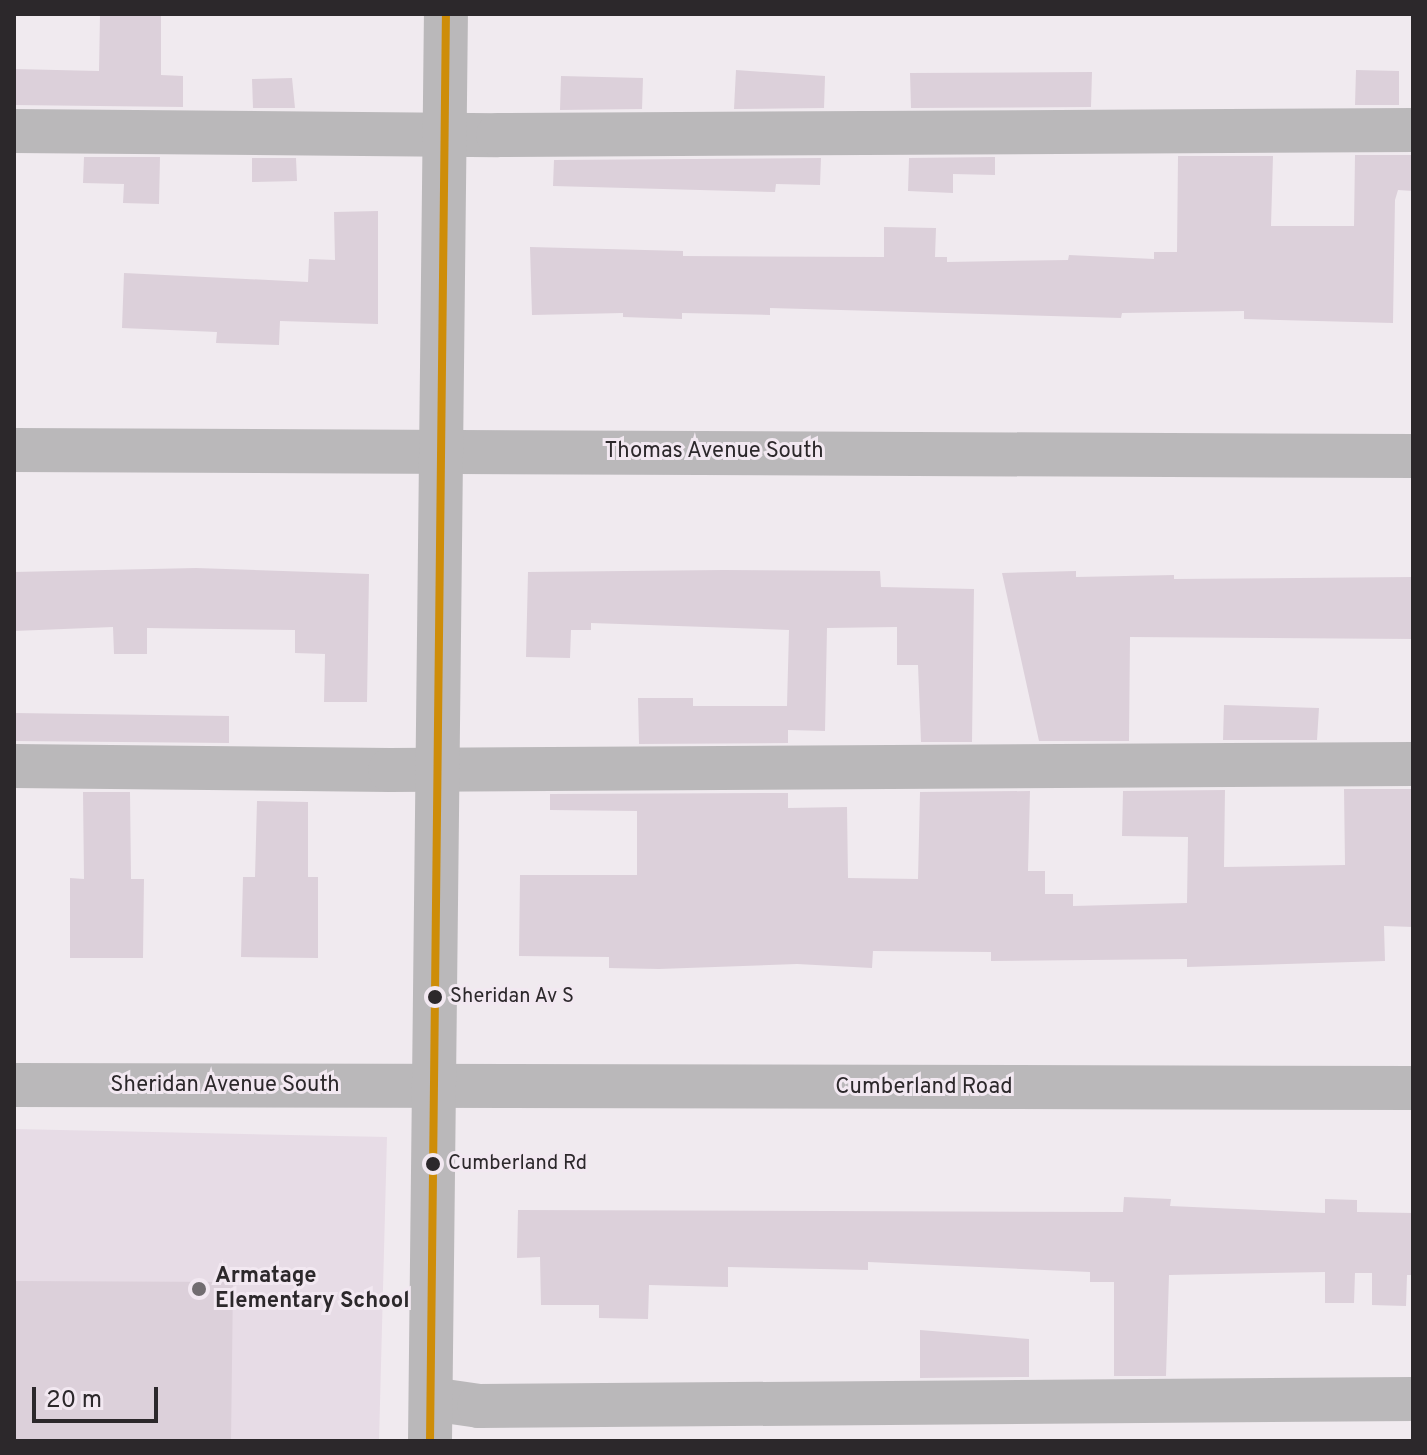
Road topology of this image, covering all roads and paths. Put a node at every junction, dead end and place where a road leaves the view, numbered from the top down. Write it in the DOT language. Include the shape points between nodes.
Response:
graph roads {
  1 [pos="446,14"];
  2 [pos="1413,130"];
  3 [pos="14,131"];
  4 [pos="445,133"];
  5 [pos="14,450"];
  6 [pos="443,451"];
  7 [pos="1413,456"];
  8 [pos="1413,764"];
  9 [pos="14,766"];
  10 [pos="441,769"];
  11 [pos="14,1085"];
  12 [pos="435,1087"];
  13 [pos="1413,1088"];
  14 [pos="1413,1399"];
  15 [pos="431,1420"];
  1 -- 4 [label="street"];
  2 -- 4 [label="street"];
  3 -- 4 [label="street"];
  4 -- 6 [label="street"];
  5 -- 6 [label="street, Thomas Avenue South"];
  6 -- 7 [label="street, Thomas Avenue South"];
  6 -- 10 [label="street"];
  8 -- 10 [label="street"];
  9 -- 10 [label="street"];
  10 -- 12 [label="street"];
  11 -- 12 [label="street, Sheridan Avenue South"];
  12 -- 13 [label="street, Cumberland Road"];
  12 -- 15 [label="street"];
  14 -- 15 [label="street" via="495,1406"];
}
